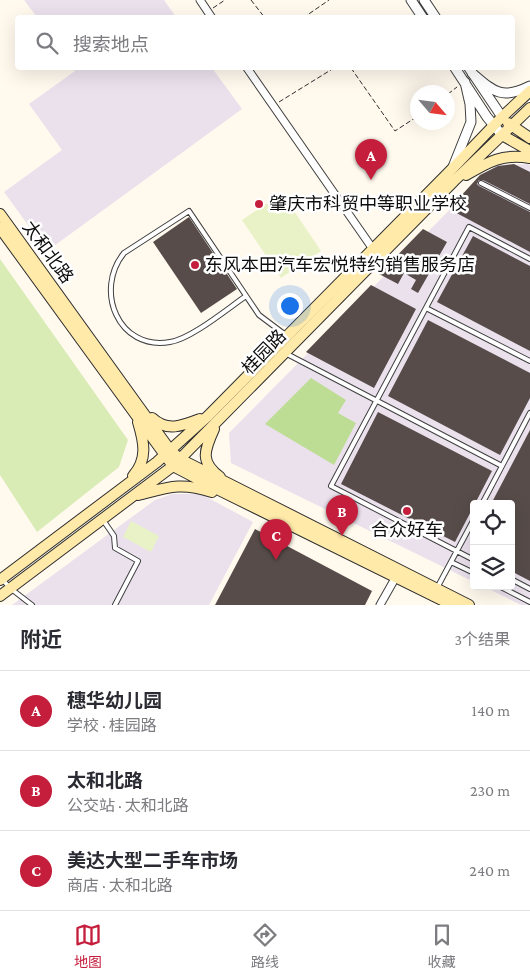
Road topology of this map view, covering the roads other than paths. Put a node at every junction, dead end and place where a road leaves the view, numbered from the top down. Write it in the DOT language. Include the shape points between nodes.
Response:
graph roads {
  1 [pos="200,0"];
  2 [pos="411,0"];
  3 [pos="424,0"];
  4 [pos="210,14"];
  5 [pos="420,15"];
  6 [pos="434,15"];
  7 [pos="248,70"];
  8 [pos="456,70"];
  9 [pos="470,70"];
  10 [pos="465,82"];
  11 [pos="530,86"];
  12 [pos="530,91"];
  13 [pos="530,108"];
  14 [pos="502,117"];
  15 [pos="494,125"];
  16 [pos="512,126"];
  17 [pos="502,135"];
  18 [pos="530,138"];
  19 [pos="530,151"];
  20 [pos="530,158"];
  21 [pos="452,170"];
  22 [pos="454,181"];
  23 [pos="481,183"];
  24 [pos="530,208"];
  25 [pos="0,214"];
  26 [pos="0,228"];
  27 [pos="373,249"];
  28 [pos="378,258"];
  29 [pos="530,259"];
  30 [pos="246,296"];
  31 [pos="426,308"];
  32 [pos="287,336"];
  33 [pos="286,353"];
  34 [pos="530,361"];
  35 [pos="377,400"];
  36 [pos="137,410"];
  37 [pos="530,414"];
  38 [pos="208,416"];
  39 [pos="216,424"];
  40 [pos="168,452"];
  41 [pos="176,463"];
  42 [pos="502,466"];
  43 [pos="124,486"];
  44 [pos="233,487"];
  45 [pos="221,491"];
  46 [pos="130,497"];
  47 [pos="484,500"];
  48 [pos="102,518"];
  49 [pos="470,527"];
  50 [pos="457,551"];
  51 [pos="470,558"];
  52 [pos="451,562"];
  53 [pos="470,571"];
  54 [pos="397,574"];
  55 [pos="1,580"];
  56 [pos="515,582"];
  57 [pos="10,588"];
  58 [pos="530,589"];
  59 [pos="507,590"];
  60 [pos="435,592"];
  61 [pos="0,596"];
  62 [pos="530,602"];
  63 [pos="32,605"];
  64 [pos="115,605"];
  65 [pos="380,605"];
  66 [pos="452,605"];
  67 [pos="469,605"];
  1 -- 4 [label="street"];
  2 -- 5 [label="street"];
  3 -- 6 [label="street"];
  7 -- 27 [label="street"];
  8 -- 10 [label="street"];
  9 -- 11 [label="street" via="490,88 504,94"];
  9 -- 14 [label="street"];
  10 -- 15 [label="street"];
  10 -- 21 [label="street" via="470,104 470,129"];
  12 -- 14 [label="main road"];
  13 -- 16 [label="main road, 桂园路"];
  14 -- 15 [label="main road"];
  14 -- 16 [label="main road"];
  15 -- 17 [label="street"];
  15 -- 21 [label="main road"];
  16 -- 17 [label="main road, 桂园路"];
  16 -- 18 [label="main road"];
  17 -- 19 [label="main road"];
  17 -- 22 [label="main road, 桂园路"];
  20 -- 22 [label="main road" via="499,159"];
  21 -- 27 [label="main road"];
  22 -- 28 [label="main road, 桂园路"];
  23 -- 24 [label="lane"];
  25 -- 36 [label="main road, 太和北路"];
  26 -- 36 [label="main road, 太和北路"];
  27 -- 28 [label="street"];
  27 -- 32 [label="main road"];
  28 -- 33 [label="main road, 桂园路"];
  29 -- 31 [label="lane" via="469,227"];
  30 -- 30 [label="lane" via="189,210 124,253 116,263 110,290 113,308 124,329 155,343 187,336"];
  30 -- 32 [label="lane" via="259,316"];
  31 -- 34 [label="lane"];
  31 -- 35 [label="lane"];
  32 -- 38 [label="main road"];
  33 -- 35 [label="lane"];
  33 -- 39 [label="main road, 桂园路"];
  35 -- 42 [label="lane"];
  35 -- 50 [label="lane" via="331,486"];
  36 -- 38 [label="main road" via="170,427 183,426"];
  36 -- 40 [label="main road, 太和北路"];
  36 -- 43 [label="main road" via="144,454 137,471"];
  37 -- 42 [label="lane"];
  38 -- 40 [label="main road"];
  39 -- 41 [label="main road, 桂园路"];
  39 -- 44 [label="main road" via="205,457 212,471"];
  40 -- 41 [label="main road, 太和北路"];
  40 -- 43 [label="main road"];
  41 -- 44 [label="main road, 太和北路"];
  41 -- 45 [label="main road, 太和北路"];
  41 -- 46 [label="main road, 桂园路"];
  42 -- 47 [label="lane"];
  43 -- 55 [label="main road"];
  44 -- 54 [label="main road, 太和北路"];
  45 -- 46 [label="main road" via="172,486"];
  45 -- 54 [label="main road, 太和北路"];
  46 -- 48 [label="main road, 桂园路"];
  48 -- 57 [label="main road, 桂园路"];
  48 -- 64 [label="lane" via="114,536 115,548 138,561"];
  49 -- 50 [label="lane"];
  50 -- 51 [label="lane"];
  50 -- 52 [label="lane"];
  52 -- 53 [label="lane"];
  52 -- 60 [label="lane"];
  54 -- 60 [label="main road, 太和北路"];
  54 -- 65 [label="street"];
  55 -- 57 [label="lane"];
  56 -- 58 [label="lane"];
  57 -- 61 [label="main road, 桂园路"];
  57 -- 63 [label="lane"];
  59 -- 62 [label="lane"];
  60 -- 66 [label="main road, 太和北路"];
  60 -- 67 [label="main road, 太和北路"];
}
